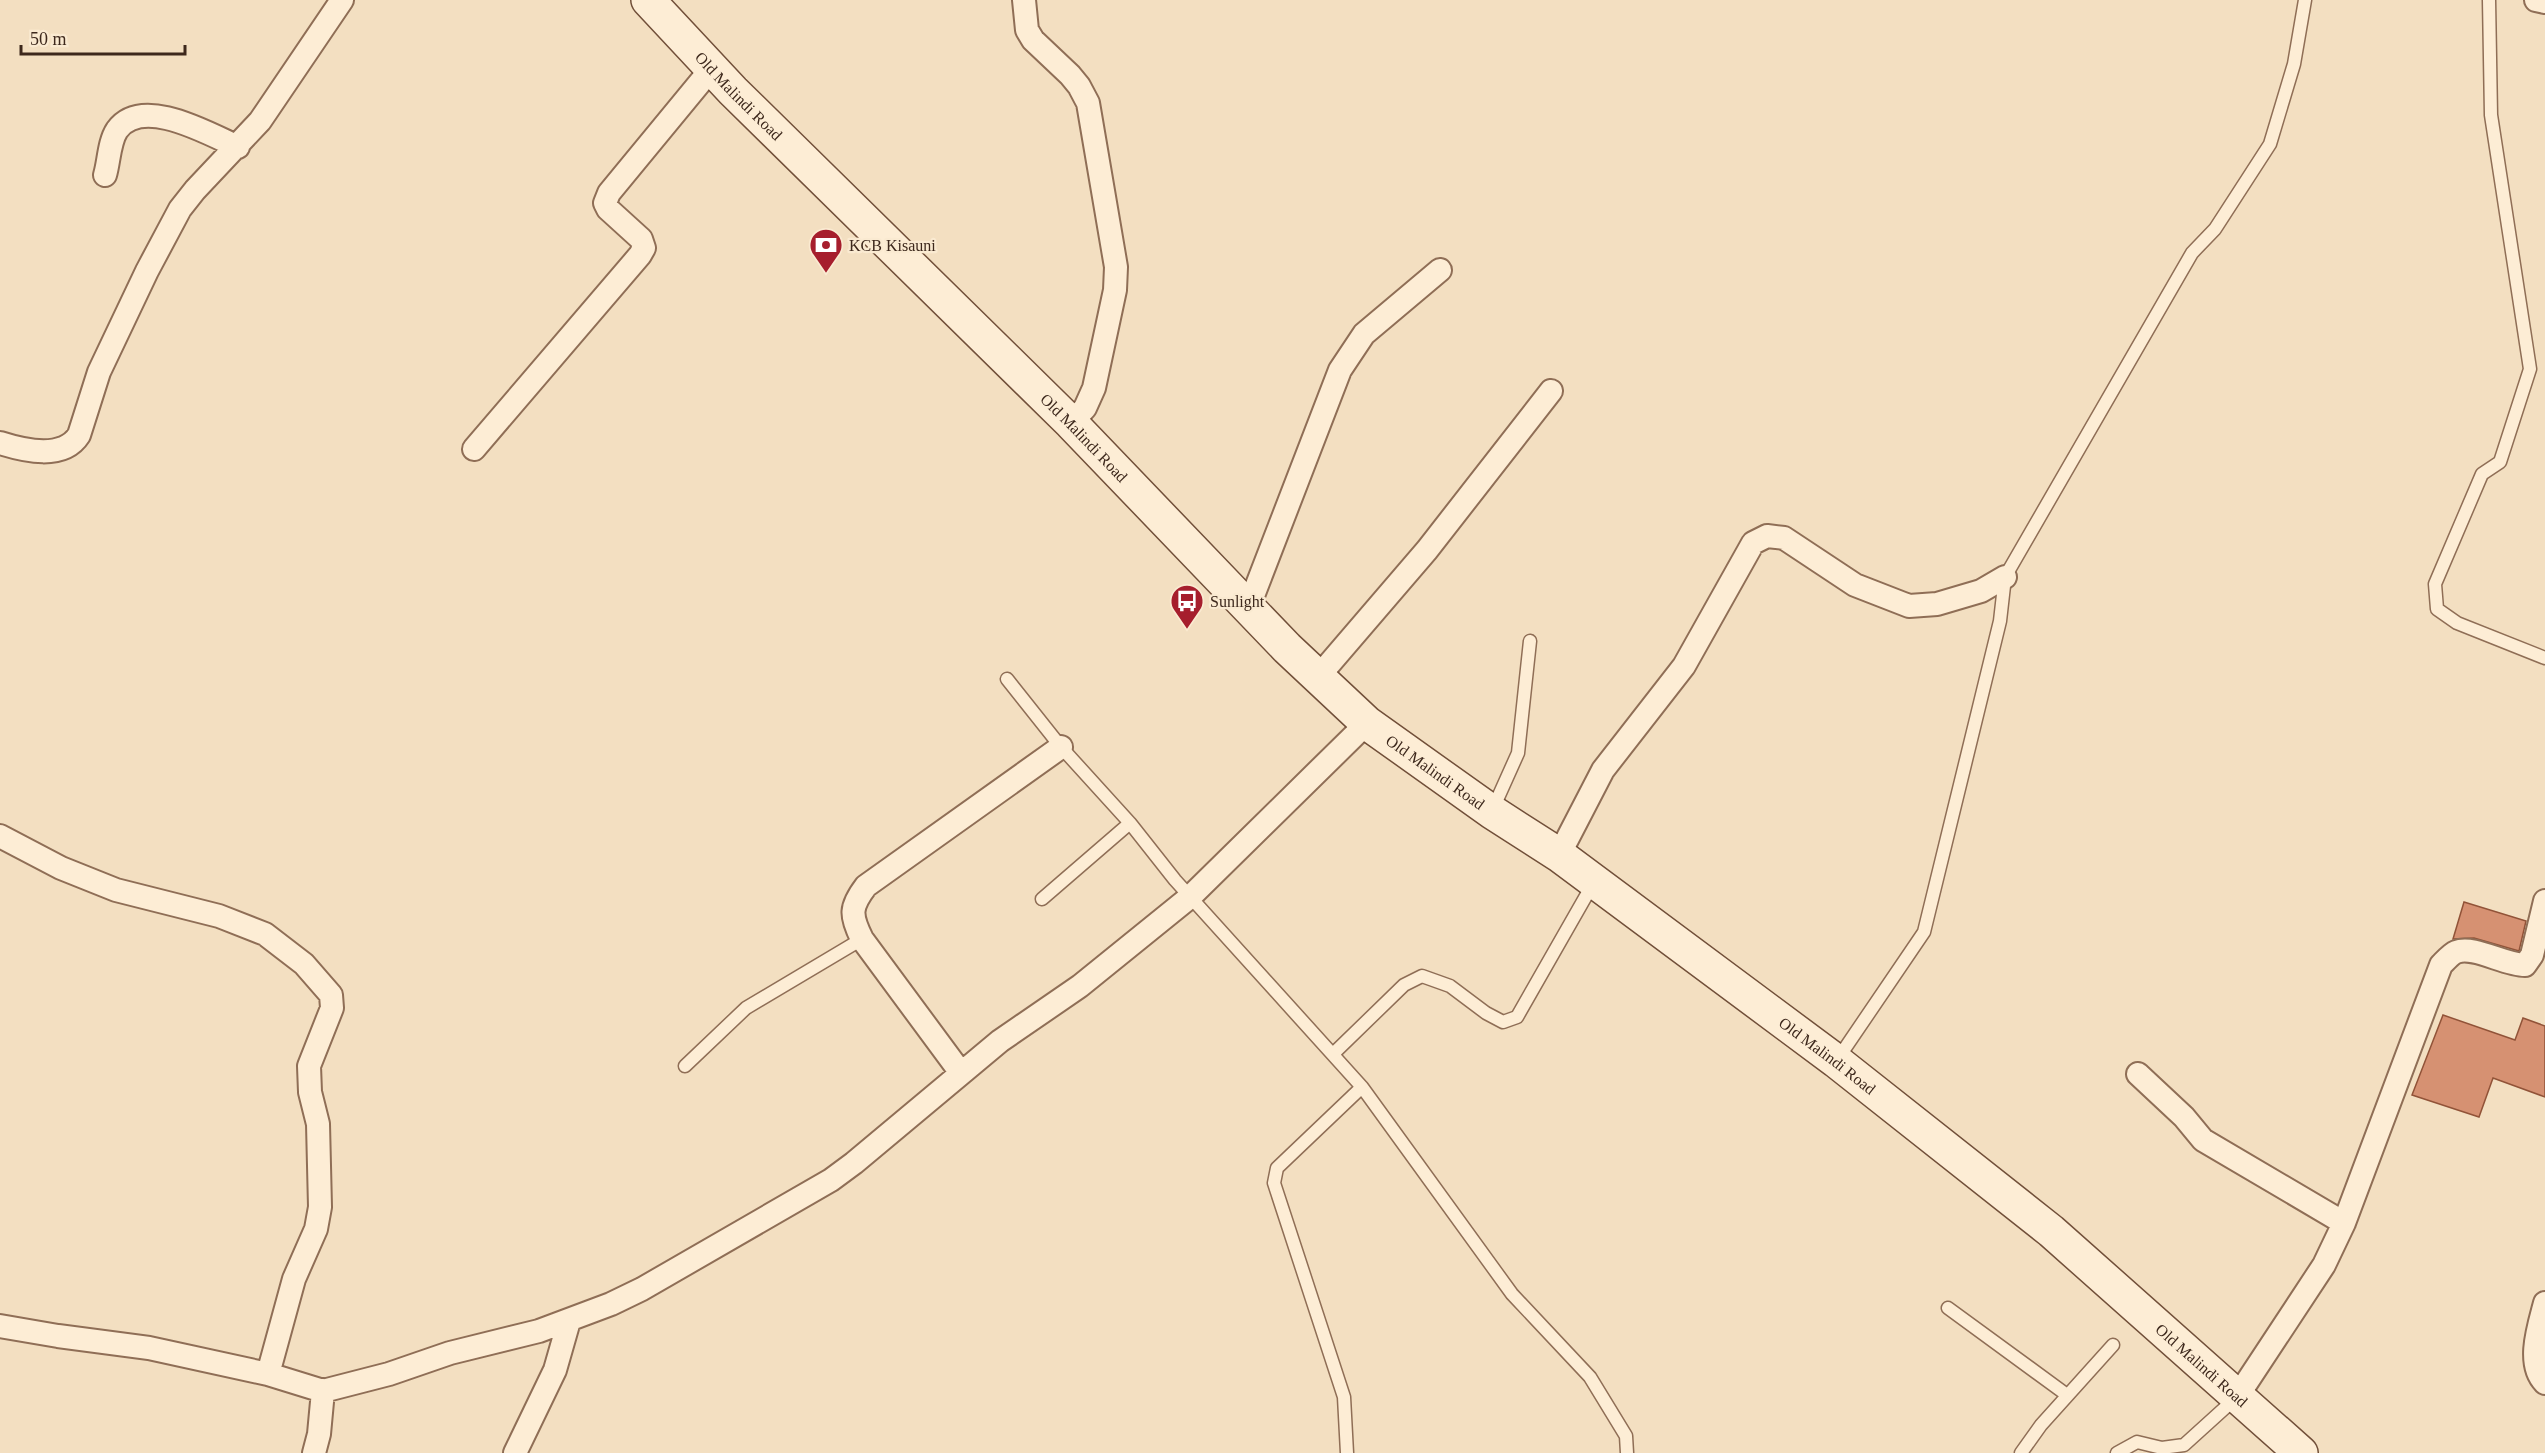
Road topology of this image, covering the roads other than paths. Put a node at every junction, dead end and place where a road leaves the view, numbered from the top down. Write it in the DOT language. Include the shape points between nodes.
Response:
graph roads {
  1 [pos="342,0"];
  2 [pos="649,0"];
  3 [pos="1024,0"];
  4 [pos="2305,0"];
  5 [pos="2489,0"];
  6 [pos="2536,0"];
  7 [pos="2545,2"];
  8 [pos="712,68"];
  9 [pos="238,147"];
  10 [pos="105,175"];
  11 [pos="1440,270"];
  12 [pos="1551,391"];
  13 [pos="1071,423"];
  14 [pos="0,443"];
  15 [pos="474,449"];
  16 [pos="2005,577"];
  17 [pos="1249,606"];
  18 [pos="1530,641"];
  19 [pos="2545,658"];
  20 [pos="1318,677"];
  21 [pos="1007,679"];
  22 [pos="1367,723"];
  23 [pos="1061,747"];
  24 [pos="1491,812"];
  25 [pos="1130,823"];
  26 [pos="0,836"];
  27 [pos="1559,855"];
  28 [pos="1594,881"];
  29 [pos="1190,897"];
  30 [pos="1042,899"];
  31 [pos="2545,901"];
  32 [pos="862,939"];
  33 [pos="1333,1054"];
  34 [pos="1836,1061"];
  35 [pos="685,1066"];
  36 [pos="961,1073"];
  37 [pos="2138,1074"];
  38 [pos="1362,1087"];
  39 [pos="2344,1223"];
  40 [pos="2545,1303"];
  41 [pos="1948,1308"];
  42 [pos="569,1321"];
  43 [pos="0,1326"];
  44 [pos="2113,1345"];
  45 [pos="268,1374"];
  46 [pos="2545,1383"];
  47 [pos="323,1391"];
  48 [pos="2067,1395"];
  49 [pos="2237,1397"];
  50 [pos="314,1453"];
  51 [pos="515,1453"];
  52 [pos="1347,1453"];
  53 [pos="1627,1453"];
  54 [pos="2021,1453"];
  55 [pos="2117,1453"];
  56 [pos="2301,1453"];
  1 -- 9 [label="street" via="261,121"];
  2 -- 8 [label="main road, Old Malindi Road"];
  3 -- 13 [label="street" via="1027,30 1033,40 1070,75 1088,103 1116,267 1115,290 1094,388 1085,408"];
  4 -- 16 [label="lane" via="2294,64 2270,144 2215,229 2192,253"];
  5 -- 19 [label="lane" via="2491,115 2530,369 2500,462 2482,474 2435,584 2437,609 2457,623"];
  6 -- 7 [label="street"];
  8 -- 13 [label="main road, Old Malindi Road"];
  8 -- 15 [label="street" via="609,193 605,203 641,239 644,248 640,255"];
  9 -- 10 [label="street" via="173,120 146,114 126,121 115,132"];
  9 -- 14 [label="street" via="195,190 166,233 99,372 80,435 74,443 63,450 44,451"];
  11 -- 17 [label="street" via="1364,334 1340,370"];
  12 -- 20 [label="street" via="1427,550"];
  13 -- 17 [label="main road, Old Malindi Road"];
  16 -- 27 [label="street" via="1981,591 1938,604 1909,606 1855,585 1784,538 1767,536 1754,543 1684,666 1603,770"];
  16 -- 34 [label="lane" via="2000,621 1924,932"];
  17 -- 20 [label="main road, Old Malindi Road"];
  18 -- 24 [label="lane" via="1518,753"];
  20 -- 22 [label="main road, Old Malindi Road"];
  21 -- 23 [label="lane"];
  22 -- 24 [label="main road, Old Malindi Road"];
  22 -- 29 [label="street"];
  23 -- 25 [label="lane"];
  23 -- 32 [label="street" via="866,886 853,909 854,923"];
  24 -- 27 [label="main road, Old Malindi Road"];
  25 -- 29 [label="lane"];
  25 -- 30 [label="lane"];
  26 -- 45 [label="street" via="116,890 219,916 257,930 304,964 332,995 332,1008 309,1066 318,1124 320,1207 316,1229 294,1280"];
  27 -- 28 [label="main road, Old Malindi Road"];
  28 -- 33 [label="lane" via="1517,1017 1503,1022 1450,986 1422,976 1404,985"];
  28 -- 34 [label="main road, Old Malindi Road"];
  29 -- 33 [label="lane"];
  29 -- 36 [label="street" via="1080,986"];
  31 -- 39 [label="street" via="2532,955 2525,965 2512,965 2472,951 2456,952 2441,965"];
  32 -- 35 [label="lane" via="746,1008"];
  32 -- 36 [label="street"];
  33 -- 38 [label="lane"];
  34 -- 49 [label="main road, Old Malindi Road" via="2051,1231"];
  36 -- 42 [label="street" via="831,1180 642,1289"];
  37 -- 39 [label="street" via="2203,1140"];
  38 -- 52 [label="lane" via="1277,1168 1274,1183 1344,1397"];
  38 -- 53 [label="lane" via="1512,1294 1590,1377 1626,1436"];
  39 -- 49 [label="street" via="2324,1265"];
  40 -- 46 [label="street" via="2535,1343 2539,1377"];
  41 -- 48 [label="lane"];
  42 -- 47 [label="street"];
  42 -- 51 [label="street" via="555,1370"];
  43 -- 45 [label="street" via="129,1344"];
  44 -- 48 [label="lane"];
  45 -- 47 [label="street"];
  47 -- 50 [label="street"];
  48 -- 54 [label="lane"];
  49 -- 55 [label="lane" via="2184,1445 2162,1448 2137,1442"];
  49 -- 56 [label="main road, Old Malindi Road"];
}
